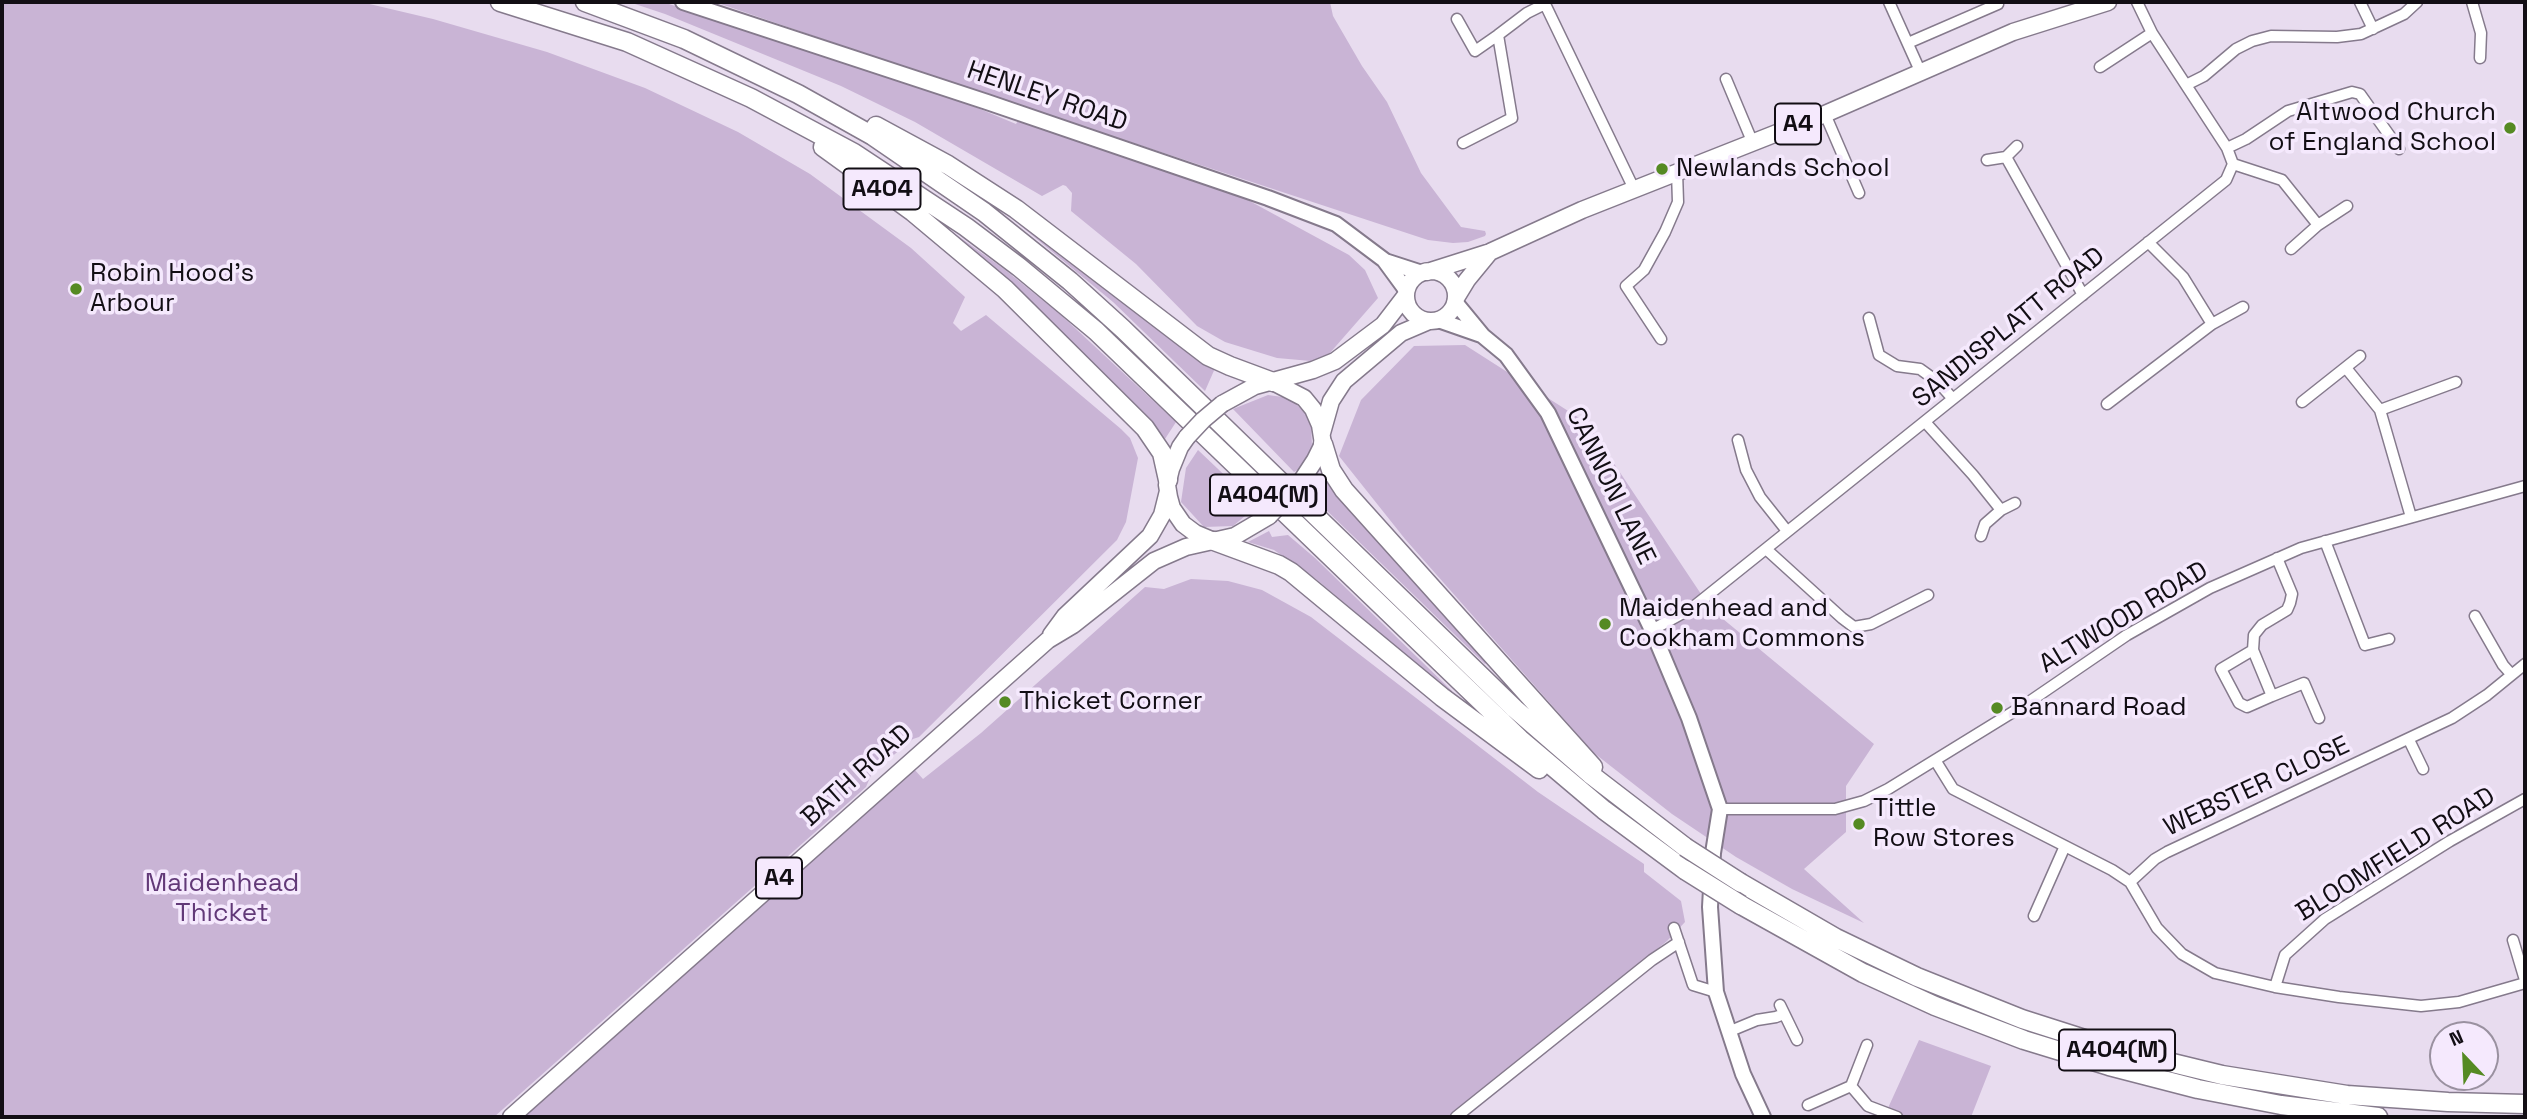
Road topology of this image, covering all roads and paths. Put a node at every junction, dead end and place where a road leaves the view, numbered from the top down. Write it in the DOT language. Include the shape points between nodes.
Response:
graph roads {
  1 [pos="500,2"];
  2 [pos="585,2"];
  3 [pos="683,2"];
  4 [pos="1889,2"];
  5 [pos="1997,2"];
  6 [pos="2108,2"];
  7 [pos="2137,2"];
  8 [pos="2360,2"];
  9 [pos="2417,2"];
  10 [pos="2472,2"];
  11 [pos="1544,3"];
  12 [pos="1457,19"];
  13 [pos="2373,29"];
  14 [pos="2152,33"];
  15 [pos="1498,35"];
  16 [pos="1908,43"];
  17 [pos="2480,58"];
  18 [pos="2099,67"];
  19 [pos="1921,73"];
  20 [pos="1726,79"];
  21 [pos="2188,84"];
  22 [pos="798,94"];
  23 [pos="751,98"];
  24 [pos="1825,114"];
  25 [pos="1752,141"];
  26 [pos="1463,143"];
  27 [pos="2017,146"];
  28 [pos="2227,148"];
  29 [pos="2399,149"];
  30 [pos="2006,157"];
  31 [pos="1987,160"];
  32 [pos="2233,164"];
  33 [pos="1677,172"];
  34 [pos="1634,189"];
  35 [pos="1859,193"];
  36 [pos="2347,205"];
  37 [pos="2318,225"];
  38 [pos="2148,242"];
  39 [pos="2291,248"];
  40 [pos="1490,252"];
  41 [pos="1384,260"];
  42 [pos="1424,272"];
  43 [pos="1406,293"];
  44 [pos="2083,295"];
  45 [pos="1456,300"];
  46 [pos="2243,307"];
  47 [pos="1868,318"];
  48 [pos="1434,321"];
  49 [pos="2212,324"];
  50 [pos="1483,336"];
  51 [pos="1661,339"];
  52 [pos="2360,356"];
  53 [pos="2346,368"];
  54 [pos="1273,382"];
  55 [pos="2456,382"];
  56 [pos="1953,400"];
  57 [pos="2302,402"];
  58 [pos="2107,404"];
  59 [pos="2381,410"];
  60 [pos="1926,423"];
  61 [pos="1323,438"];
  62 [pos="1738,440"];
  63 [pos="1168,485"];
  64 [pos="2525,486"];
  65 [pos="2015,503"];
  66 [pos="2001,510"];
  67 [pos="2411,517"];
  68 [pos="1787,531"];
  69 [pos="1981,536"];
  70 [pos="1214,541"];
  71 [pos="2325,541"];
  72 [pos="1766,549"];
  73 [pos="2277,558"];
  74 [pos="1928,595"];
  75 [pos="2475,616"];
  76 [pos="1652,630"];
  77 [pos="2389,639"];
  78 [pos="1048,640"];
  79 [pos="2253,650"];
  80 [pos="2525,664"];
  81 [pos="2511,674"];
  82 [pos="2272,696"];
  83 [pos="2319,718"];
  84 [pos="2409,740"];
  85 [pos="1935,760"];
  86 [pos="2423,769"];
  87 [pos="1621,799"];
  88 [pos="2525,799"];
  89 [pos="1720,809"];
  90 [pos="1604,810"];
  91 [pos="2065,846"];
  92 [pos="2130,882"];
  93 [pos="2034,916"];
  94 [pos="1674,928"];
  95 [pos="2513,940"];
  96 [pos="1679,942"];
  97 [pos="2525,982"];
  98 [pos="2275,987"];
  99 [pos="1716,992"];
  100 [pos="1728,1032"];
  101 [pos="1797,1040"];
  102 [pos="1867,1045"];
  103 [pos="1851,1086"];
  104 [pos="2525,1104"];
  105 [pos="1808,1105"];
  106 [pos="511,1117"];
  107 [pos="1456,1117"];
  108 [pos="1763,1117"];
  109 [pos="1897,1117"];
  110 [pos="2378,1117"];
  1 -- 23 [label="highway, A404" via="626,42"];
  2 -- 22 [label="highway, A404" via="684,39"];
  3 -- 41 [label="street, HENLEY ROAD" via="1268,198 1336,224"];
  4 -- 16 [label="street"];
  5 -- 16 [label="street"];
  6 -- 19 [label="main road, A4" via="2013,32"];
  7 -- 14 [label="street"];
  8 -- 13 [label="street"];
  9 -- 13 [label="street"];
  10 -- 17 [label="street" via="2481,33"];
  11 -- 15 [label="street"];
  11 -- 34 [label="street"];
  12 -- 15 [label="street" via="1475,51"];
  13 -- 21 [label="street" via="2337,37 2271,36 2252,41"];
  14 -- 18 [label="street"];
  14 -- 21 [label="street"];
  15 -- 26 [label="street" via="1512,118"];
  16 -- 19 [label="street"];
  19 -- 24 [label="main road, A4"];
  20 -- 25 [label="street"];
  21 -- 28 [label="street"];
  22 -- 54 [label="highway, A404" via="867,121 948,165 1075,252 1208,356"];
  22 -- 87 [label="highway, A404(M)" via="951,188 1070,281 1515,709"];
  23 -- 63 [label="highway, A404" via="914,212 1006,289 1145,428 1160,448"];
  23 -- 90 [label="highway, A404(M)" via="920,194 1060,300 1184,414 1481,704"];
  24 -- 25 [label="main road, A4"];
  24 -- 35 [label="street"];
  25 -- 33 [label="main road, A4"];
  27 -- 30 [label="street"];
  28 -- 29 [label="street" via="2288,111 2352,92 2360,94"];
  28 -- 32 [label="street"];
  30 -- 31 [label="street"];
  30 -- 44 [label="street"];
  32 -- 37 [label="street" via="2282,180"];
  32 -- 38 [label="street, SANDISPLATT ROAD" via="2226,180"];
  33 -- 34 [label="main road, A4"];
  33 -- 51 [label="street" via="1678,202 1665,232 1644,271 1626,286"];
  34 -- 40 [label="main road, A4"];
  36 -- 37 [label="street"];
  37 -- 39 [label="street"];
  38 -- 44 [label="street, SANDISPLATT ROAD"];
  38 -- 49 [label="street" via="2183,277"];
  40 -- 42 [label="main road, A4"];
  40 -- 45 [label="main road, A4"];
  41 -- 42 [label="street, HENLEY ROAD"];
  41 -- 43 [label="street, HENLEY ROAD"];
  42 -- 43 [label="main road" via="1414,278"];
  42 -- 45 [label="main road" via="1437,272 1449,279"];
  43 -- 48 [label="main road" via="1407,306 1414,315"];
  43 -- 54 [label="main road" via="1383,325 1343,356 1321,368"];
  44 -- 56 [label="street, SANDISPLATT ROAD"];
  45 -- 48 [label="main road" via="1449,313"];
  45 -- 50 [label="street, CANNON LANE"];
  46 -- 49 [label="street"];
  47 -- 56 [label="street" via="1879,355 1897,366 1920,369"];
  48 -- 50 [label="street, CANNON LANE"];
  48 -- 61 [label="main road" via="1401,332 1344,381 1331,401"];
  49 -- 58 [label="street"];
  50 -- 76 [label="street, CANNON LANE" via="1506,355 1548,413"];
  52 -- 53 [label="street"];
  53 -- 57 [label="street"];
  53 -- 59 [label="street"];
  54 -- 61 [label="main road" via="1309,402"];
  54 -- 63 [label="main road, bridge" via="1248,389 1203,420 1176,455"];
  55 -- 59 [label="street"];
  56 -- 60 [label="street, SANDISPLATT ROAD"];
  59 -- 67 [label="street"];
  60 -- 66 [label="street"];
  60 -- 68 [label="street, SANDISPLATT ROAD"];
  61 -- 70 [label="main road, bridge" via="1300,483 1269,516 1243,532"];
  61 -- 87 [label="highway, A404(M)" via="1331,470 1344,490"];
  62 -- 68 [label="street" via="1760,498"];
  63 -- 70 [label="main road" via="1172,508 1183,524"];
  63 -- 78 [label="main road, BATH ROAD / A4" via="1150,536 1065,616"];
  64 -- 67 [label="street, ALTWOOD ROAD"];
  65 -- 66 [label="street"];
  66 -- 69 [label="street" via="1985,524"];
  67 -- 71 [label="street, ALTWOOD ROAD"];
  68 -- 72 [label="street, SANDISPLATT ROAD"];
  70 -- 78 [label="main road, BATH ROAD / A4" via="1154,561"];
  70 -- 90 [label="highway, A404(M)" via="1291,572 1501,742"];
  71 -- 73 [label="street, ALTWOOD ROAD"];
  71 -- 77 [label="street" via="2367,649"];
  72 -- 74 [label="street" via="1854,627 1871,624"];
  72 -- 76 [label="street, SANDISPLATT ROAD" via="1692,608"];
  73 -- 79 [label="street" via="2292,594 2290,603 2254,635"];
  73 -- 85 [label="street, ALTWOOD ROAD" via="2143,625"];
  75 -- 81 [label="street"];
  76 -- 89 [label="street, CANNON LANE"];
  78 -- 106 [label="main road, BATH ROAD / A4"];
  79 -- 82 [label="street"];
  79 -- 82 [label="street" via="2221,669 2239,703 2247,707"];
  80 -- 81 [label="street, WEBSTER CLOSE"];
  81 -- 84 [label="street, WEBSTER CLOSE" via="2464,711"];
  82 -- 83 [label="street" via="2304,683"];
  84 -- 86 [label="street"];
  84 -- 92 [label="street, WEBSTER CLOSE" via="2167,852"];
  85 -- 89 [label="street, ALTWOOD ROAD" via="1864,801 1835,809"];
  85 -- 91 [label="street" via="1953,789"];
  87 -- 104 [label="highway, A404(M), bridge" via="1685,846 1805,921 1917,977 2022,1019 2119,1050 2222,1075 2347,1095"];
  88 -- 98 [label="street, BLOOMFIELD ROAD" via="2325,919 2285,955"];
  89 -- 99 [label="street, CANNON LANE" via="1710,907"];
  90 -- 110 [label="highway, A404(M), bridge" via="1741,905 1863,973 1935,1006 2121,1070 2281,1105"];
  91 -- 92 [label="street"];
  91 -- 93 [label="street"];
  92 -- 98 [label="street" via="2157,929 2182,954 2215,973"];
  94 -- 96 [label="street"];
  95 -- 97 [label="street"];
  96 -- 99 [label="street" via="1693,985"];
  96 -- 107 [label="street"];
  97 -- 98 [label="street" via="2459,1002 2421,1006"];
  99 -- 100 [label="street, CANNON LANE"];
  100 -- 101 [label="street" via="1776,1017 1782,1009"];
  100 -- 108 [label="street, CANNON LANE"];
  102 -- 103 [label="street"];
  103 -- 105 [label="street"];
  103 -- 109 [label="street" via="1868,1106"];
}
